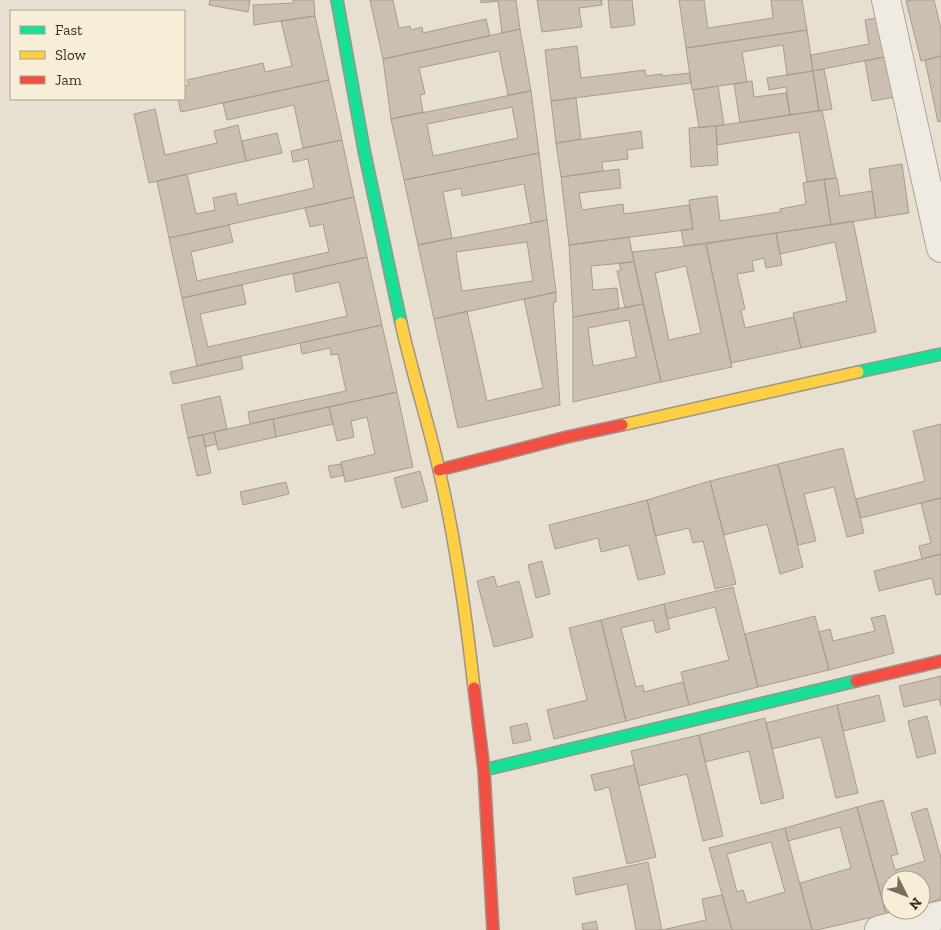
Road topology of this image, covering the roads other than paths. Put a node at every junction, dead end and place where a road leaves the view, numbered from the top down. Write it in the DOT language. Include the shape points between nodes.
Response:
graph roads {
  1 [pos="337,0"];
  2 [pos="886,0"];
  3 [pos="941,248"];
  4 [pos="941,354"];
  5 [pos="439,470"];
  6 [pos="941,661"];
  7 [pos="484,770"];
  8 [pos="941,916"];
  9 [pos="493,930"];
  10 [pos="879,930"];
  1 -- 5 [label="street" via="364,150 406,346"];
  2 -- 3 [label="street"];
  4 -- 5 [label="street" via="567,437"];
  5 -- 7 [label="street" via="456,554"];
  6 -- 7 [label="street"];
  7 -- 9 [label="street"];
  8 -- 10 [label="street"];
}
